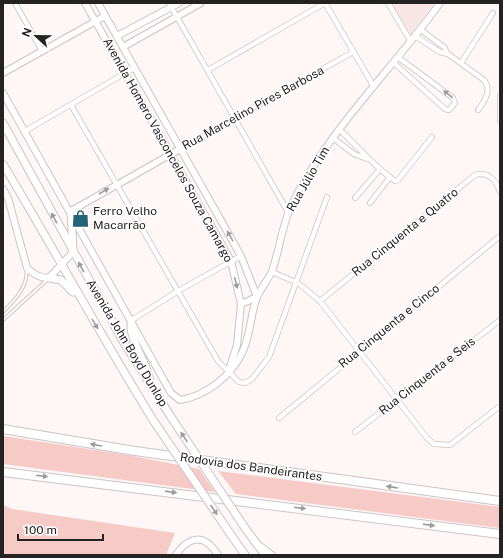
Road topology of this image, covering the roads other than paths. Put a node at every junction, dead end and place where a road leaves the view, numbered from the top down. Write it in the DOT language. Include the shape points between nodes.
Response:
graph roads {
  1 [pos="15,3"];
  2 [pos="85,3"];
  3 [pos="98,3"];
  4 [pos="179,3"];
  5 [pos="200,3"];
  6 [pos="325,3"];
  7 [pos="388,3"];
  8 [pos="440,3"];
  9 [pos="171,5"];
  10 [pos="493,13"];
  11 [pos="105,16"];
  12 [pos="177,17"];
  13 [pos="96,22"];
  14 [pos="421,30"];
  15 [pos="117,36"];
  16 [pos="416,36"];
  17 [pos="411,42"];
  18 [pos="123,47"];
  19 [pos="42,51"];
  20 [pos="353,52"];
  21 [pos="448,54"];
  22 [pos="399,58"];
  23 [pos="394,63"];
  24 [pos="461,63"];
  25 [pos="134,68"];
  26 [pos="208,70"];
  27 [pos="125,72"];
  28 [pos="3,73"];
  29 [pos="374,87"];
  30 [pos="3,93"];
  31 [pos="500,96"];
  32 [pos="71,104"];
  33 [pos="478,110"];
  34 [pos="234,119"];
  35 [pos="500,121"];
  36 [pos="3,123"];
  37 [pos="340,130"];
  38 [pos="25,131"];
  39 [pos="432,137"];
  40 [pos="333,138"];
  41 [pos="180,149"];
  42 [pos="170,154"];
  43 [pos="368,159"];
  44 [pos="3,164"];
  45 [pos="380,169"];
  46 [pos="3,173"];
  47 [pos="390,177"];
  48 [pos="15,184"];
  49 [pos="116,184"];
  50 [pos="3,189"];
  51 [pos="500,192"];
  52 [pos="327,197"];
  53 [pos="355,198"];
  54 [pos="370,203"];
  55 [pos="70,211"];
  56 [pos="288,212"];
  57 [pos="500,236"];
  58 [pos="73,252"];
  59 [pos="241,256"];
  60 [pos="231,261"];
  61 [pos="63,265"];
  62 [pos="27,268"];
  63 [pos="272,272"];
  64 [pos="49,278"];
  65 [pos="298,283"];
  66 [pos="178,291"];
  67 [pos="257,297"];
  68 [pos="82,301"];
  69 [pos="320,302"];
  70 [pos="241,304"];
  71 [pos="3,312"];
  72 [pos="3,320"];
  73 [pos="132,320"];
  74 [pos="500,320"];
  75 [pos="359,351"];
  76 [pos="229,371"];
  77 [pos="150,385"];
  78 [pos="397,399"];
  79 [pos="500,406"];
  80 [pos="279,418"];
  81 [pos="3,429"];
  82 [pos="355,432"];
  83 [pos="3,472"];
  84 [pos="500,501"];
  85 [pos="500,534"];
  86 [pos="256,543"];
  87 [pos="176,555"];
  88 [pos="218,555"];
  89 [pos="246,555"];
  90 [pos="265,555"];
  91 [pos="272,555"];
  1 -- 19 [label="street"];
  2 -- 13 [label="main road, Avenida Homero Vasconcelos Souza Camargo"];
  3 -- 11 [label="main road, Avenida Homero Vasconcelos Souza Camargo"];
  4 -- 9 [label="main road"];
  5 -- 12 [label="main road"];
  6 -- 20 [label="street"];
  6 -- 26 [label="street"];
  7 -- 17 [label="street"];
  8 -- 14 [label="main road, Rua Júlio Tim"];
  9 -- 12 [label="street"];
  9 -- 15 [label="main road"];
  10 -- 24 [label="street"];
  11 -- 13 [label="main road"];
  11 -- 15 [label="main road, Avenida Homero Vasconcelos Souza Camargo"];
  12 -- 18 [label="main road"];
  12 -- 26 [label="street"];
  13 -- 19 [label="main road"];
  13 -- 27 [label="main road, Avenida Homero Vasconcelos Souza Camargo"];
  14 -- 16 [label="main road, Rua Júlio Tim"];
  14 -- 21 [label="street" via="444,47"];
  15 -- 18 [label="main road, Avenida Homero Vasconcelos Souza Camargo"];
  16 -- 17 [label="main road, Rua Júlio Tim"];
  16 -- 21 [label="street" via="440,52"];
  17 -- 22 [label="main road, Rua Júlio Tim"];
  18 -- 25 [label="main road, Avenida Homero Vasconcelos Souza Camargo"];
  19 -- 28 [label="main road"];
  20 -- 29 [label="street"];
  20 -- 34 [label="street, Rua Marcelino Pires Barbosa"];
  21 -- 24 [label="street"];
  22 -- 23 [label="main road, Rua Júlio Tim"];
  23 -- 22 [label="street, one-way" via="445,109 449,110 452,107 455,103 453,98"];
  23 -- 29 [label="main road, Rua Júlio Tim"];
  24 -- 33 [label="street" via="487,84 487,98"];
  25 -- 27 [label="street"];
  25 -- 41 [label="main road, Avenida Homero Vasconcelos Souza Camargo"];
  26 -- 34 [label="street"];
  27 -- 32 [label="street"];
  27 -- 42 [label="main road, Avenida Homero Vasconcelos Souza Camargo"];
  29 -- 37 [label="main road, Rua Júlio Tim"];
  30 -- 38 [label="main road"];
  31 -- 35 [label="street"];
  32 -- 38 [label="street"];
  32 -- 49 [label="street"];
  34 -- 41 [label="street, Rua Marcelino Pires Barbosa"];
  34 -- 56 [label="street"];
  58 -- 36 [label="main road, Avenida John Boyd Dunlop, one-way"];
  37 -- 40 [label="main road, Rua Júlio Tim"];
  37 -- 43 [label="street"];
  38 -- 55 [label="main road"];
  39 -- 47 [label="street" via="398,180"];
  40 -- 43 [label="street" via="354,154"];
  40 -- 56 [label="main road, Rua Júlio Tim" via="299,190"];
  41 -- 42 [label="main road, Rua Marcelino Pires Barbosa"];
  59 -- 41 [label="main road, Avenida Homero Vasconcelos Souza Camargo, one-way"];
  42 -- 49 [label="main road, Rua Marcelino Pires Barbosa"];
  42 -- 60 [label="main road, Avenida Homero Vasconcelos Souza Camargo"];
  43 -- 45 [label="street"];
  44 -- 48 [label="main road, Avenida John Boyd Dunlop"];
  45 -- 47 [label="street"];
  45 -- 53 [label="street"];
  46 -- 48 [label="main road"];
  47 -- 54 [label="street"];
  48 -- 61 [label="main road, Avenida John Boyd Dunlop"];
  55 -- 49 [label="main road, Rua Marcelino Pires Barbosa, one-way"];
  49 -- 66 [label="street"];
  50 -- 62 [label="main road" via="8,198"];
  51 -- 69 [label="street, Rua Cinquenta e Quatro" via="493,179 481,173 474,175"];
  52 -- 65 [label="street"];
  55 -- 58 [label="main road"];
  55 -- 73 [label="main road"];
  56 -- 63 [label="main road, Rua Júlio Tim"];
  57 -- 75 [label="street, Rua Cinquenta e Cinco"];
  58 -- 61 [label="main road"];
  77 -- 58 [label="main road, Avenida John Boyd Dunlop, one-way"];
  59 -- 60 [label="street"];
  59 -- 67 [label="main road, Avenida Homero Vasconcelos Souza Camargo"];
  60 -- 66 [label="street"];
  60 -- 70 [label="main road, Avenida Homero Vasconcelos Souza Camargo, one-way"];
  61 -- 64 [label="main road"];
  61 -- 68 [label="main road, Avenida John Boyd Dunlop"];
  62 -- 64 [label="main road" via="36,275"];
  62 -- 71 [label="lane" via="22,292"];
  63 -- 65 [label="street"];
  63 -- 67 [label="main road, Rua Júlio Tim"];
  64 -- 68 [label="main road" via="58,278 65,282"];
  64 -- 72 [label="lane"];
  65 -- 69 [label="street"];
  65 -- 76 [label="street" via="269,357 262,367 245,384 239,382"];
  66 -- 73 [label="street"];
  66 -- 76 [label="street" via="218,361"];
  67 -- 70 [label="main road"];
  67 -- 76 [label="main road, Rua Júlio Tim" via="243,351"];
  68 -- 89 [label="main road, Avenida John Boyd Dunlop, one-way, bridge" via="154,420"];
  69 -- 75 [label="street"];
  70 -- 76 [label="main road, Avenida Homero Vasconcelos Souza Camargo" via="237,345"];
  73 -- 76 [label="main road, Rua Júlio Tim" via="171,393 180,400 210,389"];
  73 -- 77 [label="main road" via="130,327 149,372"];
  74 -- 78 [label="street, Rua Cinquenta e Seis"];
  75 -- 78 [label="street"];
  75 -- 80 [label="street, Rua Cinquenta e Cinco"];
  86 -- 77 [label="main road, Avenida John Boyd Dunlop, one-way, bridge"];
  78 -- 79 [label="street" via="428,438 434,444 443,445 450,444"];
  78 -- 82 [label="street, Rua Cinquenta e Seis"];
  84 -- 81 [label="highway, Rodovia dos Bandeirantes, one-way" via="135,451"];
  83 -- 85 [label="highway, one-way"];
  86 -- 90 [label="main road, Avenida John Boyd Dunlop"];
  86 -- 91 [label="main road"];
  87 -- 88 [label="main road" via="184,544 195,540 208,543"];
}
